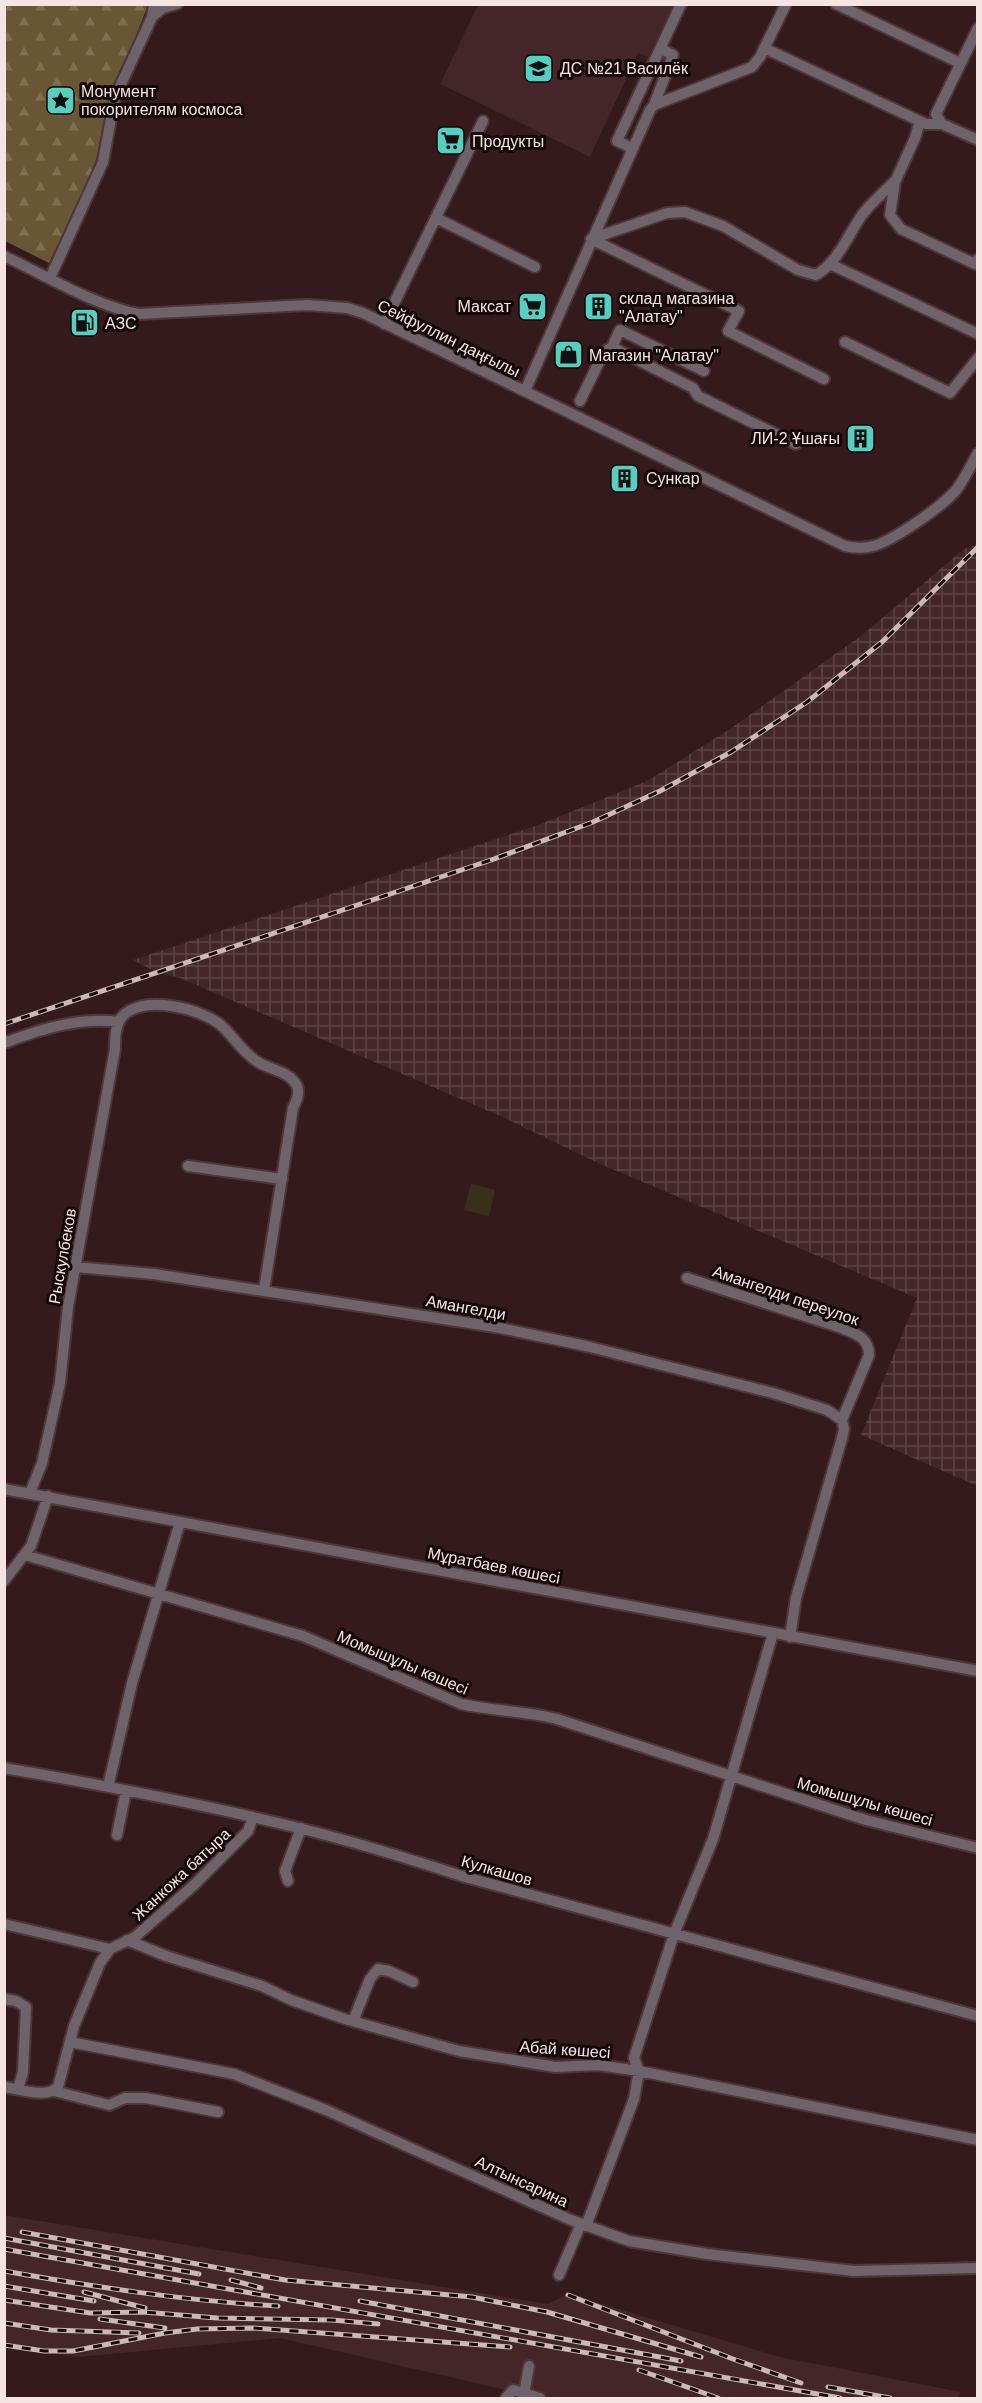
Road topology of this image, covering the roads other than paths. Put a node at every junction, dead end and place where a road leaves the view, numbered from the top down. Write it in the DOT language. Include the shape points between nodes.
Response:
graph roads {
  1 [pos="154,4"];
  2 [pos="177,4"];
  3 [pos="681,4"];
  4 [pos="786,4"];
  5 [pos="836,4"];
  6 [pos="152,17"];
  7 [pos="978,28"];
  8 [pos="764,48"];
  9 [pos="661,49"];
  10 [pos="960,63"];
  11 [pos="654,105"];
  12 [pos="483,121"];
  13 [pos="920,121"];
  14 [pos="942,124"];
  15 [pos="978,140"];
  16 [pos="632,148"];
  17 [pos="895,181"];
  18 [pos="436,218"];
  19 [pos="591,239"];
  20 [pos="4,256"];
  21 [pos="978,259"];
  22 [pos="830,264"];
  23 [pos="535,267"];
  24 [pos="50,278"];
  25 [pos="384,324"];
  26 [pos="978,334"];
  27 [pos="845,342"];
  28 [pos="612,347"];
  29 [pos="978,358"];
  30 [pos="704,371"];
  31 [pos="824,379"];
  32 [pos="525,391"];
  33 [pos="580,401"];
  34 [pos="796,444"];
  35 [pos="978,453"];
  36 [pos="119,1022"];
  37 [pos="4,1043"];
  38 [pos="188,1166"];
  39 [pos="282,1179"];
  40 [pos="75,1267"];
  41 [pos="687,1278"];
  42 [pos="264,1290"];
  43 [pos="842,1420"];
  44 [pos="4,1489"];
  45 [pos="30,1493"];
  46 [pos="48,1496"];
  47 [pos="180,1522"];
  48 [pos="25,1555"];
  49 [pos="4,1581"];
  50 [pos="158,1593"];
  51 [pos="773,1633"];
  52 [pos="790,1636"];
  53 [pos="978,1671"];
  54 [pos="4,1768"];
  55 [pos="732,1777"];
  56 [pos="108,1787"];
  57 [pos="126,1791"];
  58 [pos="253,1817"];
  59 [pos="302,1828"];
  60 [pos="117,1835"];
  61 [pos="978,1848"];
  62 [pos="288,1881"];
  63 [pos="4,1924"];
  64 [pos="674,1934"];
  65 [pos="127,1940"];
  66 [pos="110,1949"];
  67 [pos="413,1982"];
  68 [pos="4,1999"];
  69 [pos="978,2016"];
  70 [pos="353,2021"];
  71 [pos="70,2042"];
  72 [pos="639,2071"];
  73 [pos="4,2087"];
  74 [pos="18,2089"];
  75 [pos="54,2091"];
  76 [pos="218,2112"];
  77 [pos="978,2140"];
  78 [pos="584,2225"];
  79 [pos="978,2268"];
  80 [pos="559,2275"];
  81 [pos="529,2366"];
  82 [pos="524,2394"];
  83 [pos="506,2398"];
  84 [pos="540,2398"];
  1 -- 6 [label="street"];
  2 -- 6 [label="street"];
  3 -- 9 [label="street"];
  4 -- 8 [label="street"];
  5 -- 10 [label="street"];
  6 -- 24 [label="street" via="116,97 104,162"];
  7 -- 10 [label="street"];
  8 -- 11 [label="street" via="748,70"];
  8 -- 13 [label="street"];
  9 -- 11 [label="street" via="673,55"];
  9 -- 16 [label="street" via="617,141"];
  10 -- 14 [label="street" via="937,111"];
  11 -- 16 [label="street"];
  12 -- 18 [label="street"];
  13 -- 14 [label="street"];
  13 -- 17 [label="street"];
  14 -- 15 [label="street"];
  16 -- 19 [label="street"];
  17 -- 21 [label="street" via="890,215 901,229 975,264"];
  17 -- 22 [label="street" via="864,213"];
  18 -- 23 [label="street"];
  18 -- 25 [label="street"];
  19 -- 22 [label="street" via="667,213 685,212 723,226 807,274 816,275"];
  19 -- 31 [label="street" via="739,311 728,332"];
  19 -- 32 [label="street"];
  20 -- 24 [label="street, Сейфуллин даңғылы"];
  22 -- 26 [label="street"];
  24 -- 25 [label="street, Сейфуллин даңғылы" via="115,308 139,314 330,306 363,313"];
  25 -- 32 [label="street, Сейфуллин даңғылы"];
  27 -- 29 [label="street" via="950,393"];
  28 -- 30 [label="street" via="620,330"];
  28 -- 33 [label="street" via="604,352"];
  28 -- 34 [label="street" via="693,388 698,396"];
  32 -- 35 [label="street, Сейфуллин даңғылы" via="831,540 857,548 886,541 948,498"];
  36 -- 37 [label="street" via="64,1024"];
  36 -- 39 [label="street" via="139,1005 149,1004 203,1015 223,1027 252,1059 288,1075 298,1090"];
  36 -- 40 [label="street, Рыскулбеков"];
  38 -- 39 [label="street"];
  39 -- 42 [label="street"];
  40 -- 42 [label="street, Амангелди"];
  40 -- 45 [label="street, Рыскулбеков" via="60,1383 42,1463"];
  41 -- 43 [label="street, Амангелди переулок" via="862,1337 869,1355"];
  42 -- 43 [label="street, Амангелди" via="495,1327 586,1346 773,1393 827,1410"];
  43 -- 52 [label="street" via="844,1430 799,1588"];
  44 -- 45 [label="street, Мұратбаев көшесі"];
  45 -- 46 [label="street, Мұратбаев көшесі"];
  46 -- 47 [label="street, Мұратбаев көшесі"];
  46 -- 48 [label="street"];
  47 -- 50 [label="street"];
  47 -- 51 [label="street, Мұратбаев көшесі"];
  48 -- 49 [label="street"];
  48 -- 50 [label="street, Момышұлы көшесі"];
  50 -- 55 [label="street, Момышұлы көшесі" via="303,1636 461,1704 557,1719"];
  50 -- 56 [label="street"];
  51 -- 52 [label="street, Мұратбаев көшесі"];
  51 -- 55 [label="street"];
  52 -- 53 [label="street, Мұратбаев көшесі"];
  54 -- 56 [label="street, Кулкашов"];
  55 -- 61 [label="street, Момышұлы көшесі" via="866,1820"];
  55 -- 64 [label="street" via="713,1839"];
  56 -- 57 [label="street, Кулкашов"];
  57 -- 58 [label="street, Кулкашов"];
  57 -- 60 [label="street"];
  58 -- 59 [label="street, Кулкашов"];
  58 -- 65 [label="street, Жанкожа батыра" via="248,1830 231,1849 157,1918"];
  59 -- 62 [label="street" via="285,1871"];
  59 -- 64 [label="street, Кулкашов"];
  63 -- 66 [label="street"];
  64 -- 69 [label="street, Кулкашов"];
  64 -- 72 [label="street" via="634,2058"];
  65 -- 66 [label="street, Жанкожа батыра"];
  65 -- 70 [label="street, Абай көшесі"];
  66 -- 71 [label="street" via="91,1982"];
  67 -- 70 [label="street" via="378,1969 370,1978"];
  68 -- 74 [label="street" via="26,2007 24,2072"];
  70 -- 72 [label="street, Абай көшесі" via="459,2051 510,2060 555,2067 598,2065"];
  71 -- 75 [label="street" via="60,2083"];
  71 -- 78 [label="street, Алтынсарина" via="234,2074 326,2110"];
  72 -- 77 [label="street, Абай көшесі"];
  72 -- 78 [label="street" via="634,2099"];
  73 -- 74 [label="street"];
  74 -- 75 [label="street"];
  75 -- 76 [label="street" via="109,2105 125,2098 146,2098"];
  78 -- 79 [label="street, Алтынсарина" via="653,2246 812,2267 854,2271"];
  78 -- 80 [label="street"];
  81 -- 82 [label="street"];
  82 -- 83 [label="street" via="513,2390"];
  82 -- 84 [label="street"];
}
